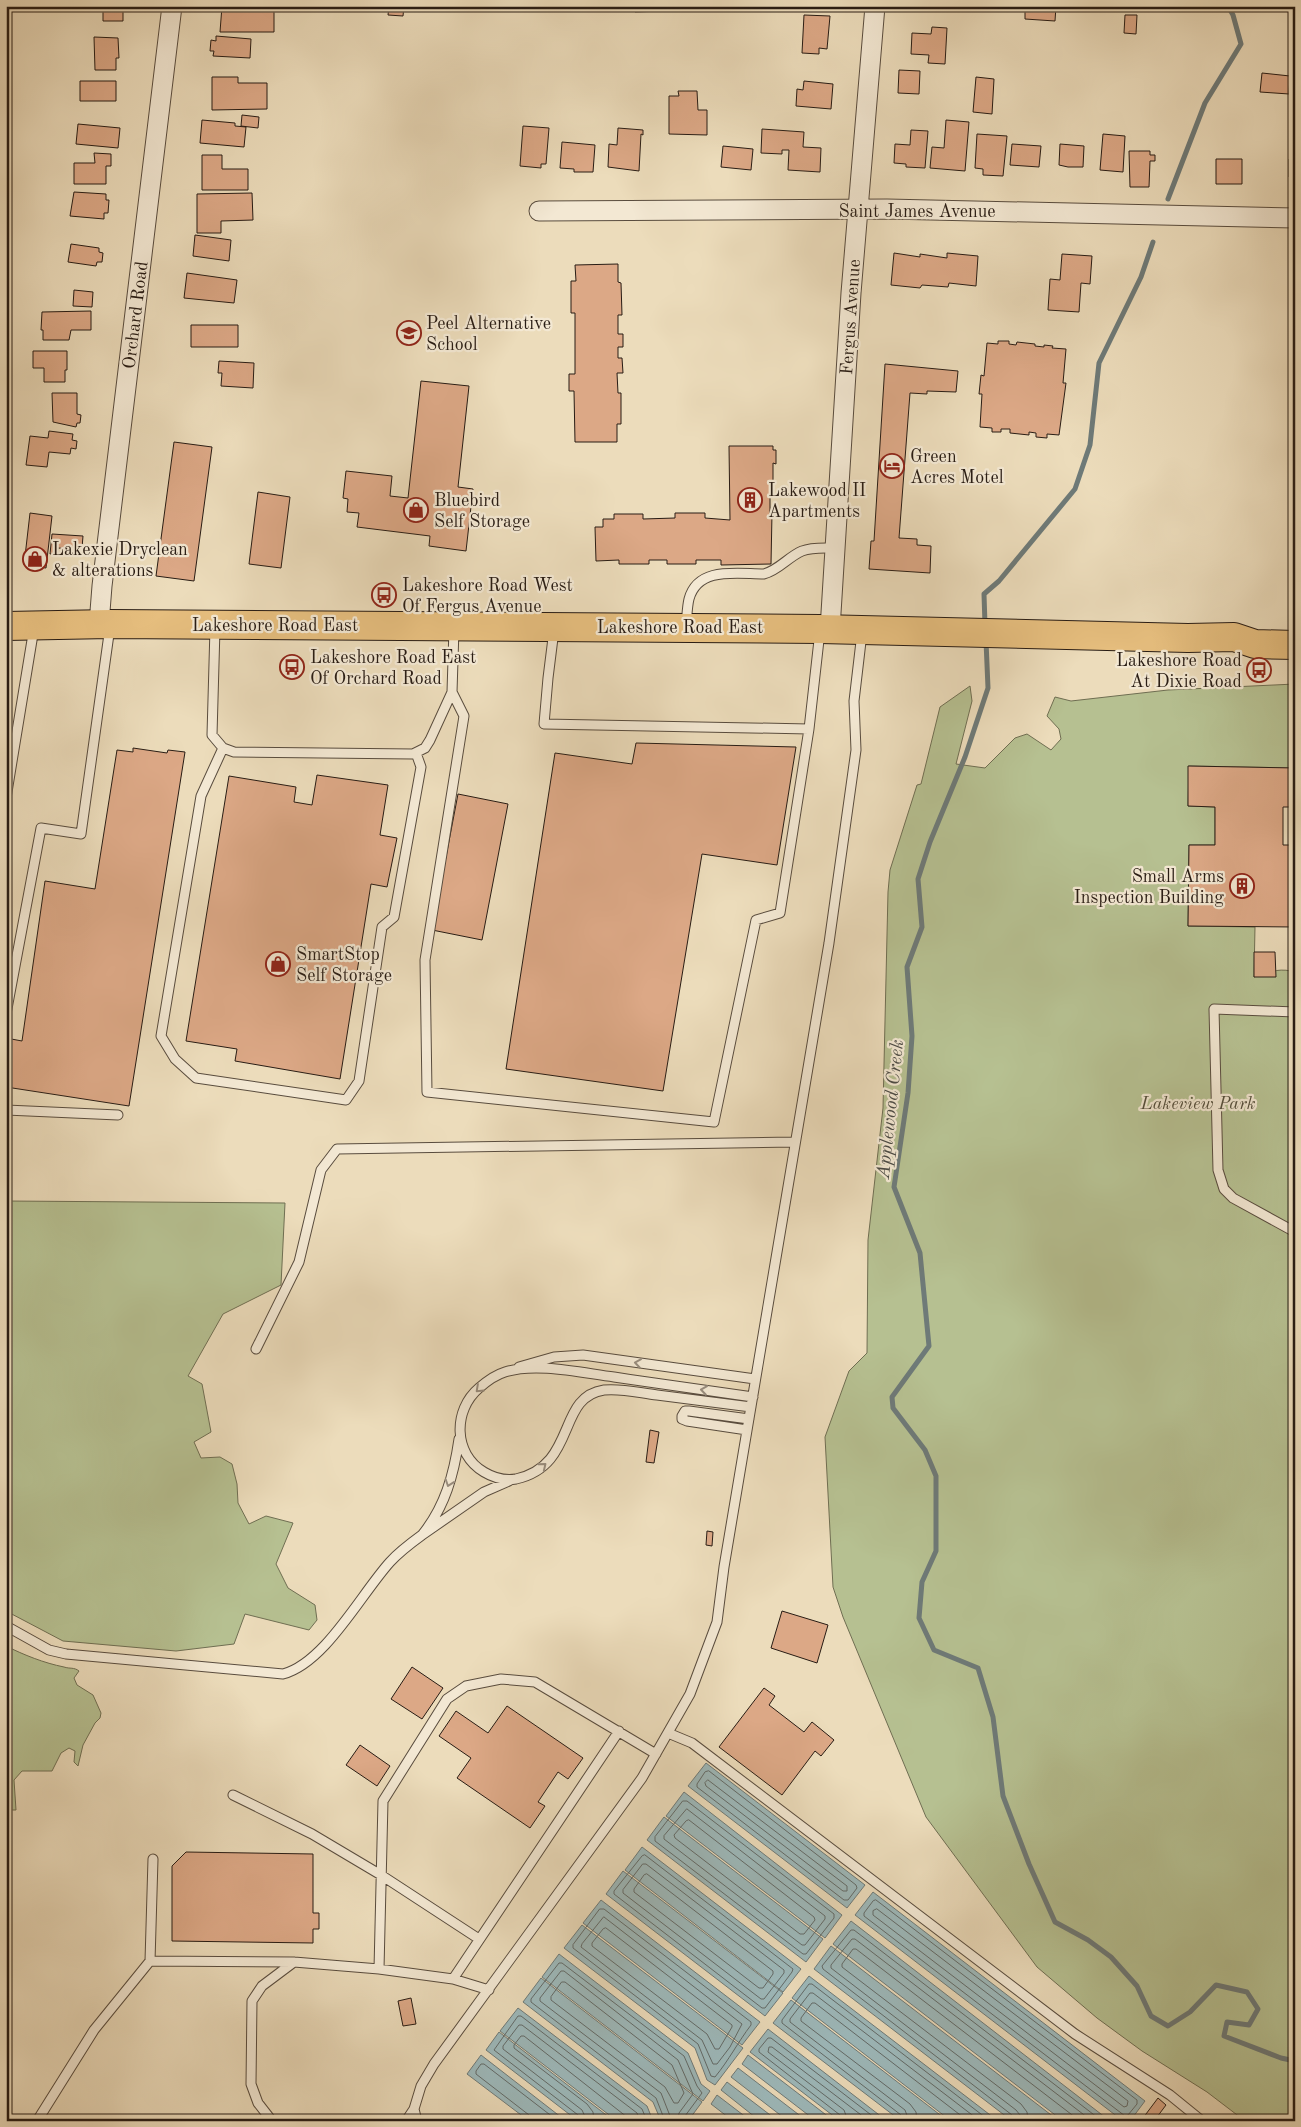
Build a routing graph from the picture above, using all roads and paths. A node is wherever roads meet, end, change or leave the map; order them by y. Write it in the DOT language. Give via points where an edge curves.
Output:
graph roads {
  1 [pos="172,6"];
  2 [pos="875,6"];
  3 [pos="858,210"];
  4 [pos="539,212"];
  5 [pos="1295,218"];
  6 [pos="834,548"];
  7 [pos="104,624"];
  8 [pos="35,625"];
  9 [pos="215,625"];
  10 [pos="6,626"];
  11 [pos="455,626"];
  12 [pos="555,627"];
  13 [pos="686,627"];
  14 [pos="1295,627"];
  15 [pos="825,629"];
  16 [pos="862,630"];
  17 [pos="1234,637"];
  18 [pos="1295,644"];
  19 [pos="452,692"];
  20 [pos="809,730"];
  21 [pos="223,748"];
  22 [pos="416,753"];
  23 [pos="6,798"];
  24 [pos="1295,1012"];
  25 [pos="6,1014"];
  26 [pos="6,1110"];
  27 [pos="118,1115"];
  28 [pos="794,1142"];
  29 [pos="1295,1232"];
  30 [pos="256,1349"];
  31 [pos="505,1372"];
  32 [pos="755,1379"];
  33 [pos="752,1397"];
  34 [pos="751,1407"];
  35 [pos="749,1419"];
  36 [pos="747,1430"];
  37 [pos="459,1436"];
  38 [pos="513,1479"];
  39 [pos="422,1534"];
  40 [pos="6,1626"];
  41 [pos="619,1731"];
  42 [pos="668,1733"];
  43 [pos="656,1754"];
  44 [pos="233,1795"];
  45 [pos="153,1859"];
  46 [pos="381,1875"];
  47 [pos="479,1939"];
  48 [pos="150,1962"];
  49 [pos="294,1962"];
  50 [pos="379,1969"];
  51 [pos="452,1979"];
  52 [pos="489,1990"];
  53 [pos="414,2109"];
  54 [pos="37,2121"];
  55 [pos="272,2121"];
  56 [pos="406,2121"];
  57 [pos="418,2121"];
  58 [pos="1202,2121"];
  1 -- 7 [label="street, Orchard Road" via="104,567"];
  2 -- 3 [label="street, Fergus Avenue"];
  3 -- 4 [label="street, Saint James Avenue"];
  3 -- 5 [label="street, Saint James Avenue"];
  3 -- 6 [label="street, Fergus Avenue"];
  6 -- 13 [label="lane" via="800,551 764,574 708,576 696,585 688,600"];
  6 -- 15 [label="street, Fergus Avenue"];
  7 -- 8 [label="main road, Lakeshore Road East"];
  7 -- 9 [label="main road, Lakeshore Road East"];
  7 -- 25 [label="lane" via="81,834 41,828"];
  8 -- 10 [label="main road, Lakeshore Road East"];
  8 -- 23 [label="lane"];
  9 -- 11 [label="main road, Lakeshore Road East"];
  9 -- 21 [label="lane" via="212,735"];
  11 -- 12 [label="main road, Lakeshore Road East"];
  11 -- 19 [label="lane"];
  12 -- 13 [label="main road, Lakeshore Road East"];
  12 -- 20 [label="lane" via="544,724"];
  13 -- 15 [label="main road, Lakeshore Road East"];
  14 -- 17 [label="main road, Lakeshore Road East" via="1254,628"];
  15 -- 16 [label="main road, Lakeshore Road East"];
  15 -- 20 [label="lane"];
  16 -- 17 [label="main road, Lakeshore Road East"];
  16 -- 28 [label="lane" via="855,682 856,750 829,943"];
  17 -- 18 [label="main road, Lakeshore Road East" via="1255,644"];
  19 -- 20 [label="lane" via="464,716 425,960 427,1092 714,1122 756,920 780,913"];
  19 -- 22 [label="lane" via="430,740"];
  21 -- 22 [label="lane" via="234,752"];
  21 -- 22 [label="lane" via="201,796 161,1036 174,1059 196,1078 346,1100 359,1081 382,927 394,917 421,767"];
  24 -- 29 [label="lane" via="1214,1010 1218,1170 1224,1189 1233,1198"];
  26 -- 27 [label="lane"];
  28 -- 30 [label="lane" via="336,1149 321,1170 299,1262"];
  28 -- 32 [label="lane"];
  32 -- 31 [label="lane, one-way" via="583,1355 554,1356"];
  33 -- 31 [label="lane, one-way" via="569,1371 528,1369"];
  31 -- 37 [label="lane, one-way" via="491,1379 470,1398"];
  32 -- 33 [label="lane"];
  33 -- 34 [label="lane"];
  34 -- 35 [label="lane"];
  38 -- 34 [label="lane, one-way" via="532,1474 548,1463 561,1445 576,1408 598,1392 624,1391"];
  35 -- 36 [label="lane"];
  35 -- 36 [label="lane" via="689,1411 682,1416 687,1421"];
  36 -- 42 [label="lane" via="717,1622 690,1694"];
  37 -- 38 [label="lane" via="466,1456 478,1469 498,1479"];
  37 -- 39 [label="lane, one-way" via="453,1474 445,1496 438,1513"];
  38 -- 39 [label="lane" via="484,1492"];
  39 -- 40 [label="lane" via="390,1562 326,1643 296,1670 283,1674 66,1654 50,1650"];
  41 -- 43 [label="lane"];
  41 -- 46 [label="lane" via="535,1682 501,1678 466,1686 447,1699 436,1721 384,1797"];
  41 -- 47 [label="lane"];
  42 -- 43 [label="lane"];
  42 -- 58 [label="lane" via="692,1742 1075,2034 1170,2096"];
  43 -- 52 [label="lane"];
  44 -- 46 [label="lane" via="312,1834"];
  45 -- 48 [label="lane"];
  46 -- 47 [label="lane"];
  46 -- 50 [label="lane"];
  47 -- 51 [label="lane"];
  48 -- 49 [label="lane"];
  48 -- 54 [label="lane" via="94,2030"];
  49 -- 50 [label="lane"];
  49 -- 55 [label="lane" via="262,1986 252,2001 251,2084 258,2103"];
  50 -- 51 [label="lane"];
  51 -- 52 [label="lane"];
  52 -- 53 [label="lane" via="434,2064 421,2086"];
  53 -- 56 [label="lane"];
  53 -- 57 [label="lane"];
}
